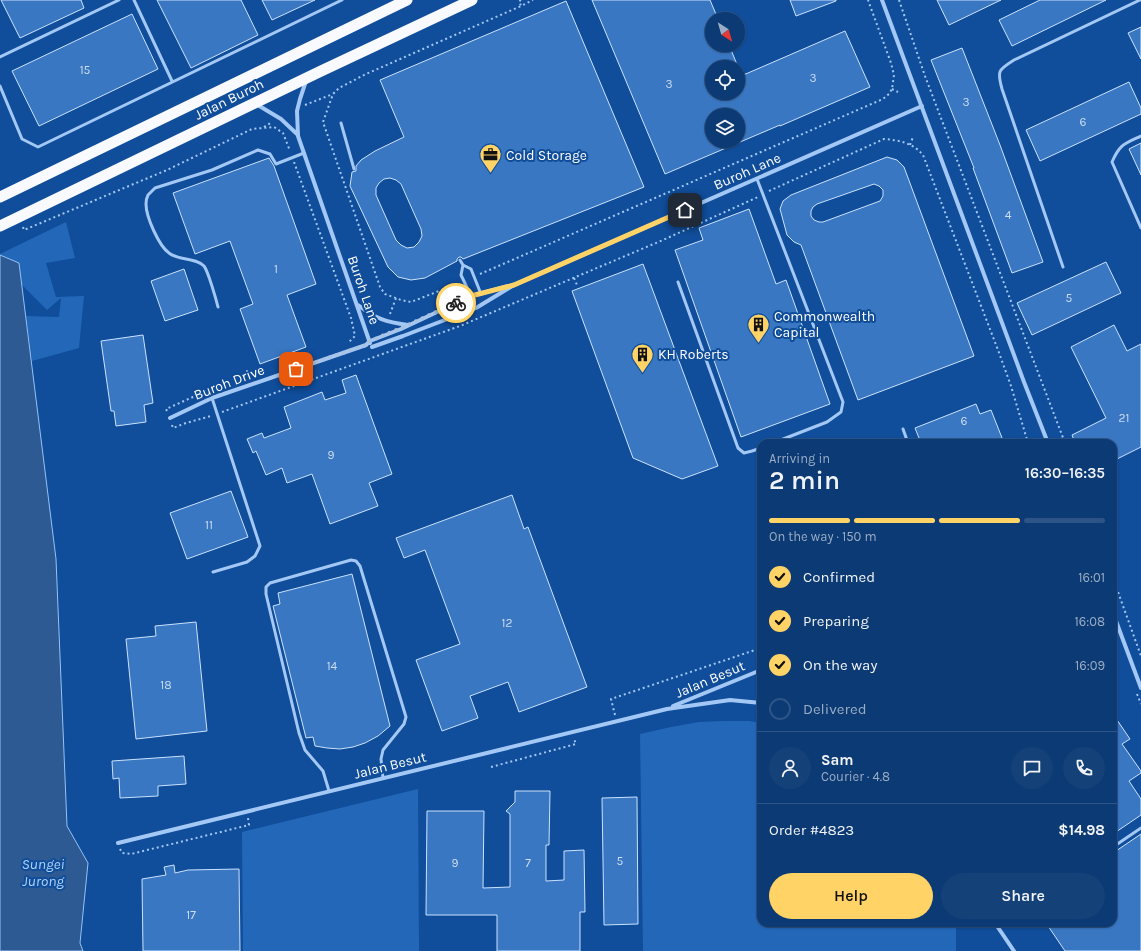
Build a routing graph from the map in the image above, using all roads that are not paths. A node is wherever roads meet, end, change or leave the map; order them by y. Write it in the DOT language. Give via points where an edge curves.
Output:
graph roads {
  1 [pos="119,0"];
  2 [pos="134,0"];
  3 [pos="342,0"];
  4 [pos="407,0"];
  5 [pos="472,0"];
  6 [pos="882,0"];
  7 [pos="1140,0"];
  8 [pos="0,57"];
  9 [pos="307,78"];
  10 [pos="172,81"];
  11 [pos="0,86"];
  12 [pos="255,103"];
  13 [pos="922,106"];
  14 [pos="341,123"];
  15 [pos="298,136"];
  16 [pos="1141,136"];
  17 [pos="304,153"];
  18 [pos="354,169"];
  19 [pos="757,179"];
  20 [pos="5,194"];
  21 [pos="0,226"];
  22 [pos="1141,228"];
  23 [pos="460,260"];
  24 [pos="462,265"];
  25 [pos="1063,267"];
  26 [pos="678,282"];
  27 [pos="514,285"];
  28 [pos="481,294"];
  29 [pos="471,296"];
  30 [pos="358,306"];
  31 [pos="218,307"];
  32 [pos="408,325"];
  33 [pos="370,341"];
  34 [pos="366,345"];
  35 [pos="372,347"];
  36 [pos="212,398"];
  37 [pos="170,418"];
  38 [pos="903,429"];
  39 [pos="782,439"];
  40 [pos="907,439"];
  41 [pos="1046,439"];
  42 [pos="757,449"];
  43 [pos="213,572"];
  44 [pos="1117,624"];
  45 [pos="757,672"];
  46 [pos="1141,688"];
  47 [pos="757,703"];
  48 [pos="667,709"];
  49 [pos="383,778"];
  50 [pos="329,791"];
  51 [pos="1141,828"];
  52 [pos="118,843"];
  53 [pos="1117,844"];
  54 [pos="999,927"];
  55 [pos="1014,951"];
  1 -- 8 [label="lane"];
  2 -- 10 [label="lane"];
  3 -- 10 [label="lane"];
  4 -- 20 [label="highway, Jalan Buroh"];
  5 -- 9 [label="highway, Jalan Buroh"];
  6 -- 13 [label="street"];
  7 -- 25 [label="lane" via="1014,60 999,72 1002,89"];
  9 -- 12 [label="highway, Jalan Buroh"];
  9 -- 15 [label="street, Buroh Lane" via="297,111"];
  10 -- 11 [label="lane" via="38,147 22,139"];
  12 -- 15 [label="street, Buroh Lane" via="281,119"];
  12 -- 21 [label="highway, Jalan Buroh"];
  13 -- 19 [label="street, Buroh Lane"];
  13 -- 41 [label="street"];
  14 -- 18 [label="lane"];
  15 -- 17 [label="street, Buroh Lane"];
  16 -- 22 [label="lane" via="1117,150 1112,162"];
  17 -- 30 [label="street, Buroh Lane"];
  17 -- 31 [label="lane" via="276,164 270,154 258,150 212,170 156,188 148,195 146,204 150,221 159,241 170,254 197,261 204,267"];
  19 -- 27 [label="street, Buroh Lane"];
  19 -- 39 [label="lane" via="843,402 841,412 827,422"];
  23 -- 24 [label="lane"];
  24 -- 28 [label="lane" via="471,269"];
  24 -- 29 [label="lane" via="461,275"];
  26 -- 42 [label="lane" via="738,448 744,453"];
  27 -- 28 [label="street"];
  27 -- 35 [label="street, Buroh Lane" via="476,308"];
  28 -- 29 [label="street"];
  29 -- 32 [label="street"];
  30 -- 32 [label="street" via="380,319"];
  30 -- 33 [label="street, Buroh Lane"];
  32 -- 33 [label="street, Buroh Drive"];
  33 -- 34 [label="street, Buroh Drive"];
  33 -- 35 [label="street, Buroh Lane"];
  34 -- 35 [label="street"];
  34 -- 36 [label="street, Buroh Drive"];
  36 -- 37 [label="street, Buroh Drive"];
  36 -- 43 [label="lane" via="260,546 255,556 247,562"];
  38 -- 40 [label="lane"];
  44 -- 46 [label="street"];
  45 -- 48 [label="street, Jalan Besut"];
  47 -- 48 [label="street, Jalan Besut" via="730,700"];
  48 -- 49 [label="street, Jalan Besut"];
  49 -- 50 [label="street, Jalan Besut"];
  49 -- 50 [label="lane" via="383,750 404,724 406,717 360,566 351,560 270,583 266,587 299,733 305,750 323,771"];
  50 -- 52 [label="street, Jalan Besut"];
  51 -- 53 [label="lane"];
  54 -- 55 [label="street"];
}
